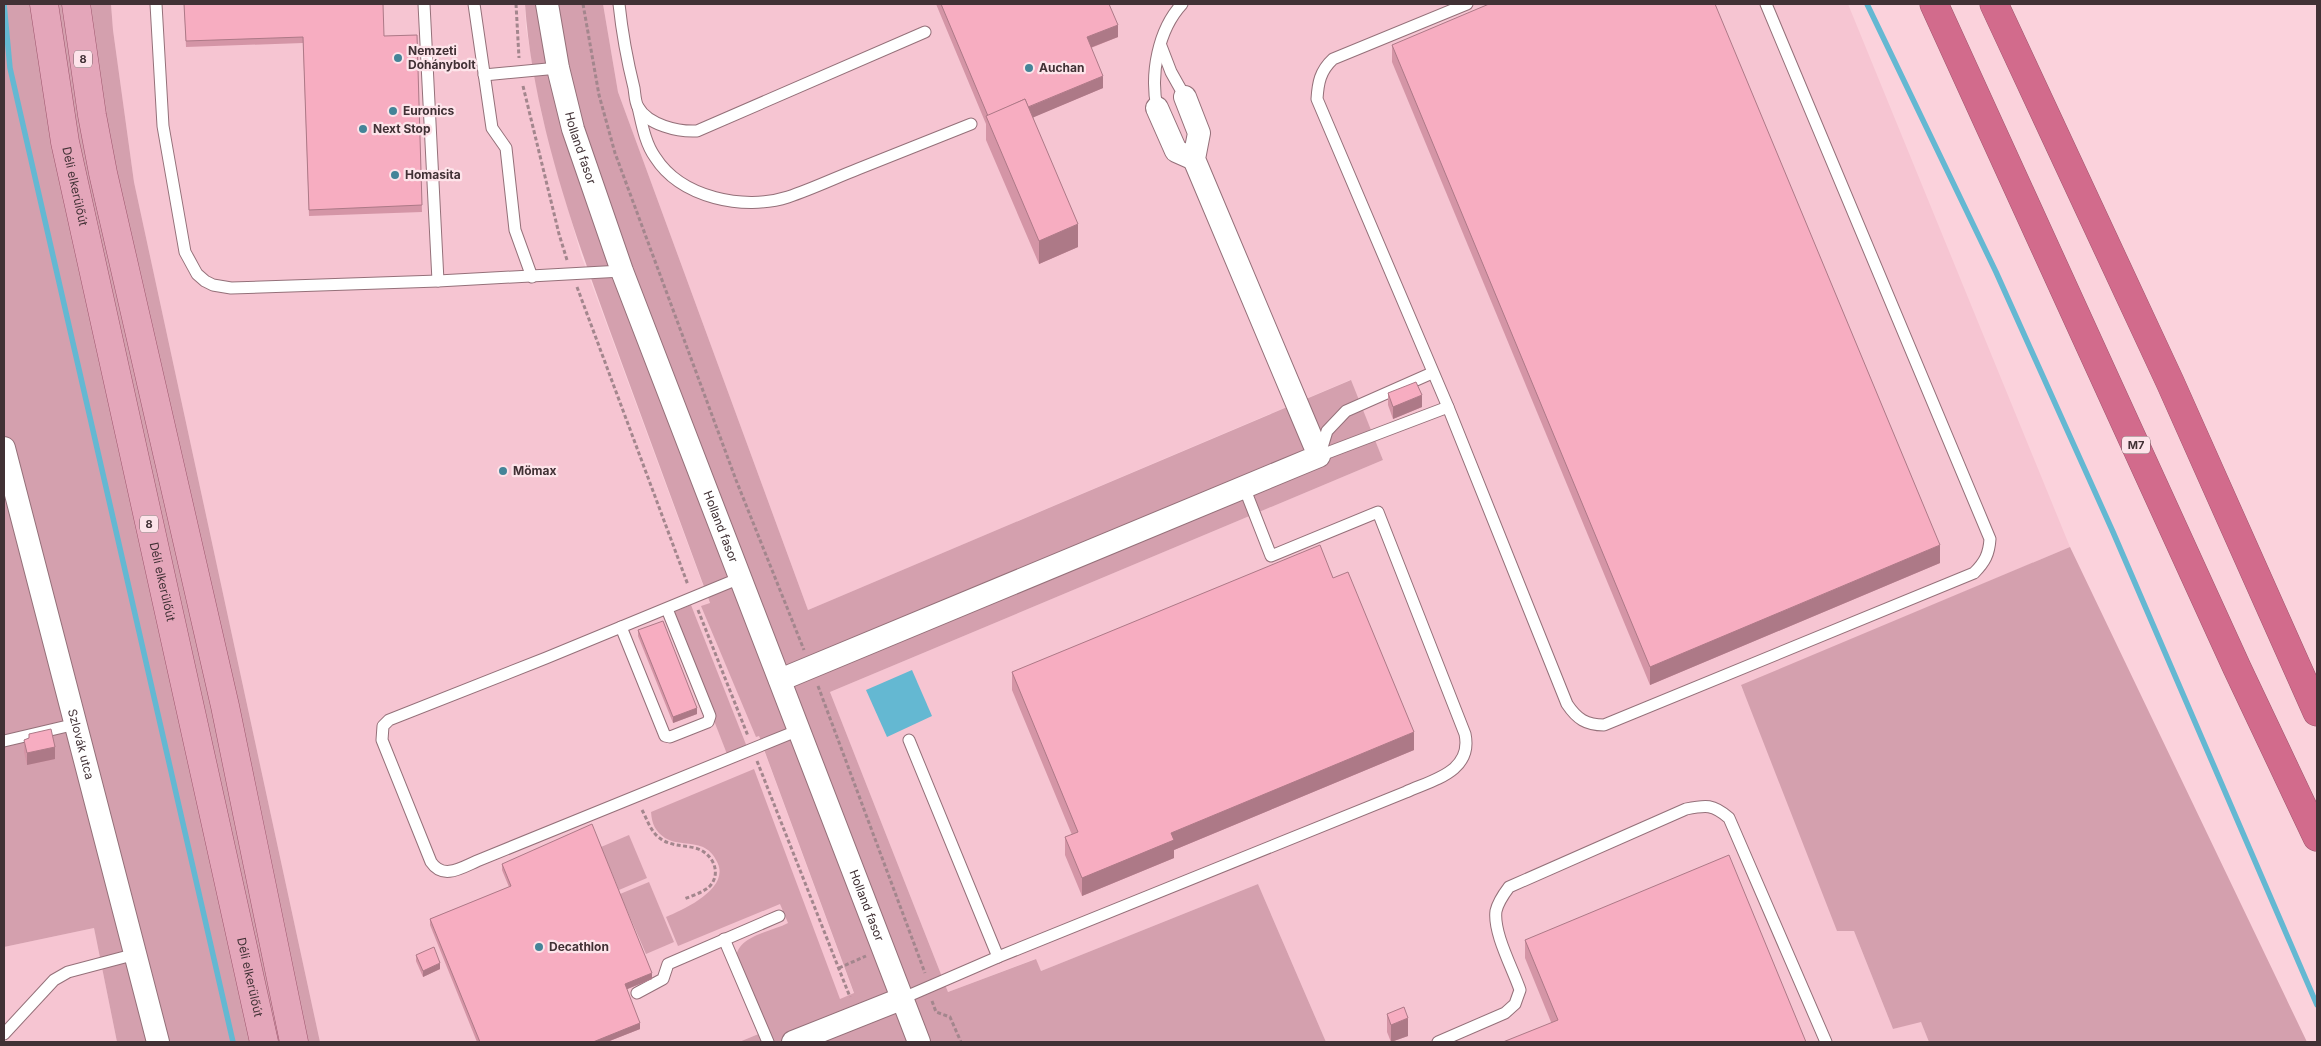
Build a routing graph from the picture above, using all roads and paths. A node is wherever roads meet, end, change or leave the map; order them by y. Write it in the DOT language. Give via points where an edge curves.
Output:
graph roads {
  1 [pos="44,4"];
  2 [pos="76,4"];
  3 [pos="156,4"];
  4 [pos="424,4"];
  5 [pos="474,4"];
  6 [pos="516,4"];
  7 [pos="547,4"];
  8 [pos="583,4"];
  9 [pos="619,4"];
  10 [pos="1182,4"];
  11 [pos="1467,4"];
  12 [pos="1766,4"];
  13 [pos="1922,4"];
  14 [pos="1934,4"];
  15 [pos="1995,5"];
  16 [pos="925,32"];
  17 [pos="1160,44"];
  18 [pos="1957,51"];
  19 [pos="558,68"];
  20 [pos="520,72"];
  21 [pos="484,75"];
  22 [pos="1185,97"];
  23 [pos="638,107"];
  24 [pos="1157,108"];
  25 [pos="971,124"];
  26 [pos="1194,158"];
  27 [pos="622,271"];
  28 [pos="572,274"];
  29 [pos="532,276"];
  30 [pos="438,281"];
  31 [pos="1432,373"];
  32 [pos="1448,407"];
  33 [pos="4,448"];
  34 [pos="1320,456"];
  35 [pos="1244,487"];
  36 [pos="740,578"];
  37 [pos="693,598"];
  38 [pos="667,609"];
  39 [pos="621,627"];
  40 [pos="811,667"];
  41 [pos="780,680"];
  42 [pos="2317,712"];
  43 [pos="76,724"];
  44 [pos="799,730"];
  45 [pos="909,740"];
  46 [pos="4,741"];
  47 [pos="753,749"];
  48 [pos="640,805"];
  49 [pos="2317,837"];
  50 [pos="684,899"];
  51 [pos="779,916"];
  52 [pos="724,939"];
  53 [pos="136,954"];
  54 [pos="998,957"];
  55 [pos="930,986"];
  56 [pos="637,992"];
  57 [pos="901,999"];
  58 [pos="857,1017"];
  59 [pos="4,1034"];
  60 [pos="158,1042"];
  61 [pos="264,1042"];
  62 [pos="294,1042"];
  63 [pos="768,1042"];
  64 [pos="793,1042"];
  65 [pos="919,1042"];
  66 [pos="961,1042"];
  67 [pos="1438,1042"];
  68 [pos="1826,1042"];
  1 -- 61 [label="main road, Déli elkerülőút / 8" via="65,142"];
  2 -- 62 [label="main road, 8" via="103,174 225,706"];
  3 -- 30 [label="lane" via="168,161 185,252 197,274 214,285 231,288"];
  4 -- 30 [label="lane"];
  5 -- 21 [label="lane"];
  6 -- 20 [label="path"];
  7 -- 19 [label="street, Holland fasor"];
  8 -- 40 [label="path" via="599,95 615,154 736,480"];
  9 -- 23 [label="lane"];
  10 -- 17 [label="lane"];
  11 -- 31 [label="lane" via="1333,59 1324,67 1317,86 1317,99"];
  12 -- 32 [label="lane" via="1990,539 1989,552 1982,565 1974,573 1613,724 1592,725 1582,722 1567,704"];
  13 -- 18 [label="highway"];
  14 -- 18 [label="highway, M7"];
  15 -- 42 [label="highway" via="2170,382"];
  16 -- 23 [label="lane" via="697,131 672,130"];
  17 -- 22 [label="lane"];
  17 -- 24 [label="lane" via="1154,75"];
  18 -- 49 [label="highway, M7"];
  19 -- 20 [label="lane"];
  19 -- 27 [label="street, Holland fasor" via="574,129"];
  20 -- 21 [label="lane"];
  20 -- 28 [label="path" via="559,234"];
  21 -- 29 [label="lane" via="492,128 506,148 515,230"];
  22 -- 26 [label="street" via="1199,133"];
  23 -- 25 [label="lane" via="649,146 671,175 709,195 746,203 787,197"];
  24 -- 26 [label="street" via="1176,151"];
  26 -- 34 [label="street"];
  27 -- 28 [label="lane"];
  27 -- 36 [label="street, Holland fasor"];
  28 -- 29 [label="lane"];
  28 -- 37 [label="path"];
  29 -- 30 [label="lane"];
  31 -- 32 [label="lane"];
  31 -- 34 [label="lane" via="1346,411 1327,432"];
  32 -- 34 [label="lane"];
  33 -- 43 [label="street, Szlovák utca"];
  34 -- 35 [label="street"];
  35 -- 40 [label="street"];
  35 -- 54 [label="lane" via="1271,556 1378,512 1465,734 1467,742 1463,760 1450,773 1406,792"];
  36 -- 37 [label="lane"];
  36 -- 41 [label="street, Holland fasor"];
  37 -- 38 [label="lane"];
  37 -- 47 [label="path"];
  38 -- 39 [label="lane"];
  38 -- 39 [label="lane" via="671,632 699,703 710,716 708,722 668,738 634,647"];
  39 -- 47 [label="lane" via="389,720 383,726 382,740 436,869 452,871"];
  40 -- 41 [label="street"];
  40 -- 55 [label="path"];
  41 -- 44 [label="street, Holland fasor"];
  43 -- 46 [label="lane"];
  43 -- 53 [label="street, Szlovák utca"];
  44 -- 47 [label="lane"];
  44 -- 57 [label="street, Holland fasor"];
  45 -- 54 [label="lane"];
  47 -- 58 [label="path"];
  48 -- 50 [label="path" via="659,838 669,844 706,853 714,863 716,871 708,888"];
  51 -- 52 [label="lane"];
  52 -- 56 [label="lane" via="668,964 663,979"];
  52 -- 63 [label="lane"];
  53 -- 59 [label="lane" via="68,972 54,980"];
  53 -- 60 [label="street, Szlovák utca"];
  54 -- 55 [label="lane"];
  55 -- 57 [label="lane"];
  55 -- 66 [label="path" via="936,1012 950,1016"];
  57 -- 58 [label="street"];
  57 -- 65 [label="street, Holland fasor"];
  58 -- 64 [label="street"];
  67 -- 68 [label="lane" via="1505,1013 1515,1004 1520,990 1496,926 1500,898 1509,887 1686,809 1704,805 1719,809 1729,818"];
}
